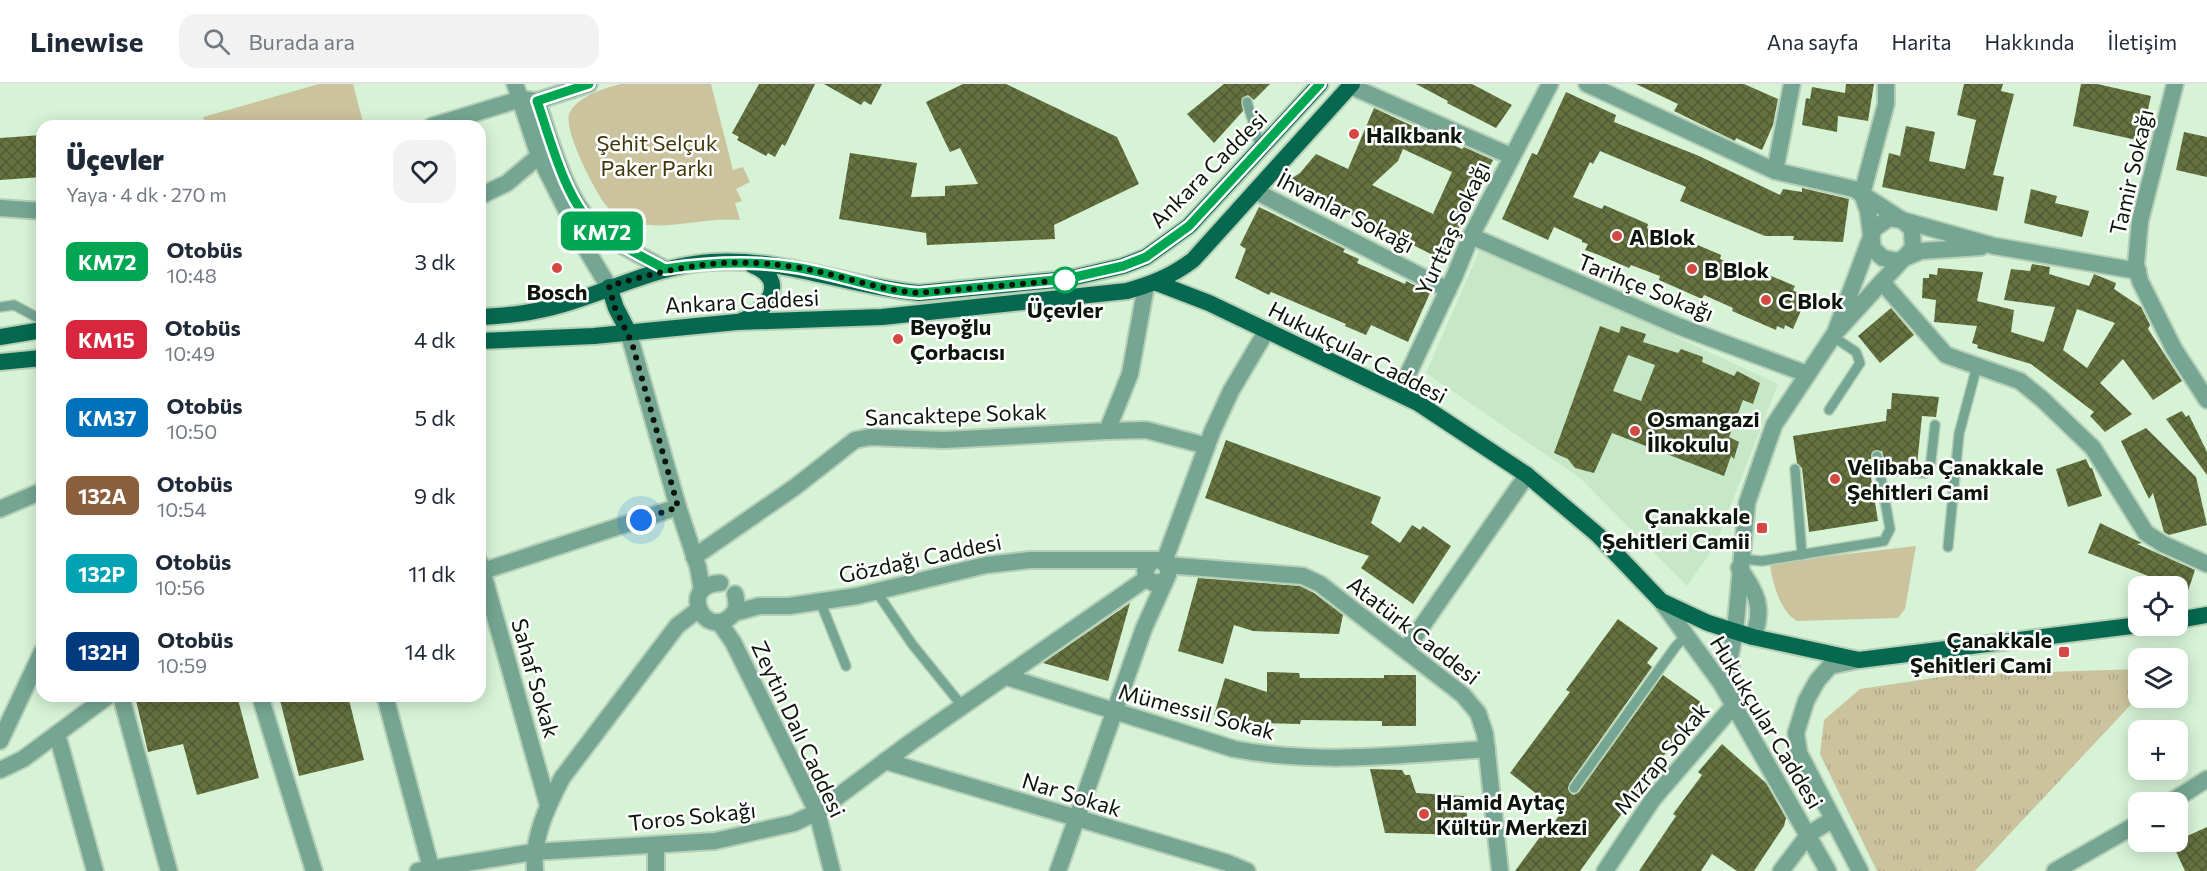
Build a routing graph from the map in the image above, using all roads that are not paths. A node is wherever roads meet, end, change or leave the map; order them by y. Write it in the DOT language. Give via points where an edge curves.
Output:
graph roads {
  1 [pos="589,84"];
  2 [pos="1320,84"];
  3 [pos="1550,84"];
  4 [pos="1587,84"];
  5 [pos="1792,84"];
  6 [pos="1886,84"];
  7 [pos="2175,84"];
  8 [pos="1351,85"];
  9 [pos="525,95"];
  10 [pos="1246,102"];
  11 [pos="450,120"];
  12 [pos="1261,149"];
  13 [pos="539,156"];
  14 [pos="1511,156"];
  15 [pos="1775,171"];
  16 [pos="1255,191"];
  17 [pos="486,192"];
  18 [pos="1862,194"];
  19 [pos="0,208"];
  20 [pos="36,211"];
  21 [pos="1902,220"];
  22 [pos="1872,235"];
  23 [pos="1471,236"];
  24 [pos="1994,246"];
  25 [pos="1904,258"];
  26 [pos="750,264"];
  27 [pos="665,269"];
  28 [pos="2138,272"];
  29 [pos="1882,282"];
  30 [pos="1151,284"];
  31 [pos="609,286"];
  32 [pos="1448,290"];
  33 [pos="0,307"];
  34 [pos="486,316"];
  35 [pos="36,317"];
  36 [pos="738,322"];
  37 [pos="1267,330"];
  38 [pos="36,331"];
  39 [pos="628,331"];
  40 [pos="1834,335"];
  41 [pos="0,337"];
  42 [pos="486,341"];
  43 [pos="36,359"];
  44 [pos="0,362"];
  45 [pos="1977,366"];
  46 [pos="1807,374"];
  47 [pos="1399,393"];
  48 [pos="2207,400"];
  49 [pos="1829,410"];
  50 [pos="1935,425"];
  51 [pos="1107,431"];
  52 [pos="1207,446"];
  53 [pos="1877,456"];
  54 [pos="1795,469"];
  55 [pos="1879,469"];
  56 [pos="1527,475"];
  57 [pos="36,494"];
  58 [pos="678,507"];
  59 [pos="0,509"];
  60 [pos="1948,547"];
  61 [pos="1802,555"];
  62 [pos="696,562"];
  63 [pos="1740,563"];
  64 [pos="2207,564"];
  65 [pos="486,567"];
  66 [pos="1157,572"];
  67 [pos="720,583"];
  68 [pos="486,587"];
  69 [pos="702,590"];
  70 [pos="876,591"];
  71 [pos="735,594"];
  72 [pos="820,601"];
  73 [pos="1661,601"];
  74 [pos="759,606"];
  75 [pos="699,609"];
  76 [pos="2207,615"];
  77 [pos="728,618"];
  78 [pos="2188,618"];
  79 [pos="2128,625"];
  80 [pos="1735,632"];
  81 [pos="1688,635"];
  82 [pos="1753,637"];
  83 [pos="1406,649"];
  84 [pos="1859,660"];
  85 [pos="36,665"];
  86 [pos="846,666"];
  87 [pos="1007,677"];
  88 [pos="100,702"];
  89 [pos="123,702"];
  90 [pos="262,702"];
  91 [pos="386,702"];
  92 [pos="1734,705"];
  93 [pos="963,707"];
  94 [pos="1114,713"];
  95 [pos="57,734"];
  96 [pos="0,741"];
  97 [pos="1487,749"];
  98 [pos="885,761"];
  99 [pos="0,770"];
  100 [pos="2207,779"];
  101 [pos="1574,788"];
  102 [pos="2187,792"];
  103 [pos="548,805"];
  104 [pos="817,812"];
  105 [pos="1075,819"];
  106 [pos="1833,819"];
  107 [pos="2128,829"];
  108 [pos="1809,834"];
  109 [pos="656,845"];
  110 [pos="533,852"];
  111 [pos="1205,864"];
  112 [pos="425,870"];
  113 [pos="95,871"];
  114 [pos="169,871"];
  115 [pos="314,871"];
  116 [pos="535,871"];
  117 [pos="656,871"];
  118 [pos="832,871"];
  119 [pos="1058,871"];
  120 [pos="1246,871"];
  121 [pos="1500,871"];
  122 [pos="1605,871"];
  123 [pos="1781,871"];
  124 [pos="1828,871"];
  125 [pos="1860,871"];
  126 [pos="2055,871"];
  1 -- 9 [label="street"];
  2 -- 12 [label="main road, Ankara Caddesi"];
  3 -- 14 [label="street, Yurttaş Sokağı"];
  4 -- 15 [label="street"];
  5 -- 15 [label="street"];
  6 -- 18 [label="street" via="1886,104"];
  7 -- 28 [label="street, Tamir Sokağı" via="2140,221 2136,244"];
  8 -- 14 [label="street"];
  8 -- 16 [label="main road, Ankara Caddesi"];
  9 -- 11 [label="street"];
  9 -- 13 [label="street"];
  9 -- 27 [label="street" via="582,211 606,234"];
  10 -- 12 [label="lane"];
  12 -- 26 [label="main road, Ankara Caddesi" via="1168,243 1146,257 1100,272 1066,279 919,293 793,267"];
  13 -- 17 [label="street" via="507,183"];
  13 -- 31 [label="street"];
  14 -- 23 [label="street, Yurttaş Sokağı"];
  15 -- 18 [label="street" via="1846,185"];
  16 -- 30 [label="main road, Ankara Caddesi" via="1193,260 1177,273"];
  16 -- 32 [label="street, İhvanlar Sokağı"];
  18 -- 21 [label="street"];
  18 -- 22 [label="street"];
  19 -- 20 [label="street"];
  21 -- 22 [label="street" via="1883,220"];
  21 -- 24 [label="street"];
  21 -- 25 [label="street" via="1914,235 1912,248"];
  22 -- 25 [label="street" via="1873,249 1878,255 1890,261"];
  22 -- 40 [label="street"];
  23 -- 32 [label="street, Yurttaş Sokağı"];
  23 -- 46 [label="street, Tarihçe Sokağı" via="1678,326"];
  24 -- 25 [label="street" via="1921,251"];
  24 -- 28 [label="street"];
  25 -- 29 [label="street"];
  26 -- 27 [label="main road, Ankara Caddesi" via="712,262"];
  26 -- 36 [label="main road" via="768,274 772,283 770,297 752,317"];
  27 -- 31 [label="main road, Ankara Caddesi"];
  28 -- 48 [label="street" via="2174,349"];
  29 -- 40 [label="street"];
  29 -- 45 [label="street" via="1946,355"];
  30 -- 36 [label="main road, Ankara Caddesi" via="1127,291 882,317"];
  30 -- 37 [label="main road, Hukukçular Caddesi" via="1209,303"];
  30 -- 51 [label="street" via="1130,374"];
  31 -- 34 [label="main road, Ankara Caddesi" via="536,311"];
  31 -- 39 [label="main road" via="615,308"];
  32 -- 47 [label="street, Yurttaş Sokağı"];
  33 -- 35 [label="lane" via="14,305"];
  36 -- 39 [label="main road, Ankara Caddesi"];
  37 -- 47 [label="main road, Hukukçular Caddesi"];
  37 -- 52 [label="street" via="1231,391"];
  38 -- 41 [label="main road"];
  39 -- 42 [label="main road, Ankara Caddesi"];
  39 -- 58 [label="street"];
  40 -- 46 [label="street"];
  40 -- 49 [label="lane" via="1856,352 1860,363"];
  43 -- 44 [label="main road"];
  45 -- 60 [label="lane" via="1959,434"];
  45 -- 64 [label="street" via="2020,381 2042,399 2093,448 2146,532"];
  46 -- 63 [label="street" via="1774,425 1747,503"];
  47 -- 56 [label="main road, Hukukçular Caddesi"];
  50 -- 55 [label="lane" via="1930,470 1925,473"];
  51 -- 52 [label="street, Sancaktepe Sokak" via="1146,430"];
  51 -- 62 [label="street, Sancaktepe Sokak" via="944,440 855,440"];
  52 -- 66 [label="street"];
  53 -- 55 [label="lane"];
  54 -- 61 [label="lane"];
  55 -- 61 [label="lane" via="1890,529 1887,538 1880,543"];
  56 -- 73 [label="main road, Hukukçular Caddesi" via="1598,536"];
  56 -- 83 [label="street"];
  57 -- 59 [label="street"];
  58 -- 62 [label="street"];
  58 -- 65 [label="street"];
  61 -- 63 [label="lane"];
  62 -- 67 [label="street, Gözdağı Caddesi"];
  62 -- 69 [label="street"];
  63 -- 80 [label="street"];
  63 -- 82 [label="street" via="1759,603"];
  66 -- 70 [label="street, Gözdağı Caddesi" via="1091,560 1030,560 986,564"];
  66 -- 83 [label="street, Atatürk Caddesi" via="1198,568 1303,576 1320,584"];
  66 -- 87 [label="street, Toros Sokağı"];
  66 -- 94 [label="street" via="1144,628"];
  67 -- 69 [label="street"];
  67 -- 71 [label="street, Gözdağı Caddesi"];
  68 -- 103 [label="street, Sahaf Sokak"];
  69 -- 75 [label="street"];
  70 -- 72 [label="street, Gözdağı Caddesi"];
  70 -- 93 [label="lane"];
  71 -- 74 [label="street, Gözdağı Caddesi"];
  71 -- 77 [label="street"];
  72 -- 74 [label="street, Gözdağı Caddesi"];
  72 -- 86 [label="lane"];
  73 -- 80 [label="main road, Hukukçular Caddesi"];
  73 -- 81 [label="street, Hukukçular Caddesi"];
  74 -- 77 [label="street, Gözdağı Caddesi"];
  75 -- 77 [label="street" via="706,619"];
  75 -- 103 [label="street" via="677,626 562,778"];
  76 -- 78 [label="main road"];
  77 -- 104 [label="street, Zeytin Dalı Caddesi" via="733,642"];
  79 -- 84 [label="main road, Hukukçular Caddesi"];
  80 -- 82 [label="main road, Hukukçular Caddesi"];
  80 -- 92 [label="street" via="1730,656"];
  81 -- 92 [label="street, Hukukçular Caddesi"];
  81 -- 101 [label="lane" via="1676,646"];
  82 -- 84 [label="main road, Hukukçular Caddesi"];
  83 -- 97 [label="street, Atatürk Caddesi" via="1463,694 1478,713"];
  84 -- 106 [label="street, Hukukçular Caddesi" via="1830,666 1822,674 1806,701 1796,733 1799,753"];
  85 -- 96 [label="street"];
  87 -- 93 [label="street, Toros Sokağı"];
  87 -- 94 [label="street, Mümessil Sokak"];
  88 -- 95 [label="street"];
  89 -- 114 [label="street"];
  90 -- 115 [label="street"];
  91 -- 112 [label="street"];
  92 -- 108 [label="street, Hukukçular Caddesi"];
  92 -- 122 [label="street, Mızrap Sokak" via="1653,798"];
  93 -- 98 [label="street, Toros Sokağı"];
  94 -- 97 [label="street, Mümessil Sokak" via="1233,749 1291,758 1356,759"];
  94 -- 105 [label="street"];
  95 -- 99 [label="street"];
  95 -- 113 [label="street"];
  97 -- 121 [label="street, Atatürk Caddesi"];
  98 -- 104 [label="street, Toros Sokağı"];
  98 -- 105 [label="street, Nar Sokak"];
  100 -- 102 [label="street"];
  103 -- 110 [label="street"];
  104 -- 109 [label="street, Toros Sokağı" via="771,830 715,841"];
  104 -- 118 [label="street, Zeytin Dalı Caddesi"];
  105 -- 111 [label="street, Nar Sokak"];
  105 -- 119 [label="street"];
  106 -- 108 [label="street"];
  106 -- 125 [label="street, Hukukçular Caddesi"];
  107 -- 126 [label="street"];
  108 -- 123 [label="street"];
  108 -- 124 [label="street, Hukukçular Caddesi"];
  109 -- 110 [label="street, Toros Sokağı"];
  109 -- 117 [label="street"];
  110 -- 112 [label="street, Toros Sokağı"];
  110 -- 116 [label="street"];
  111 -- 120 [label="street, Nar Sokak"];
}
